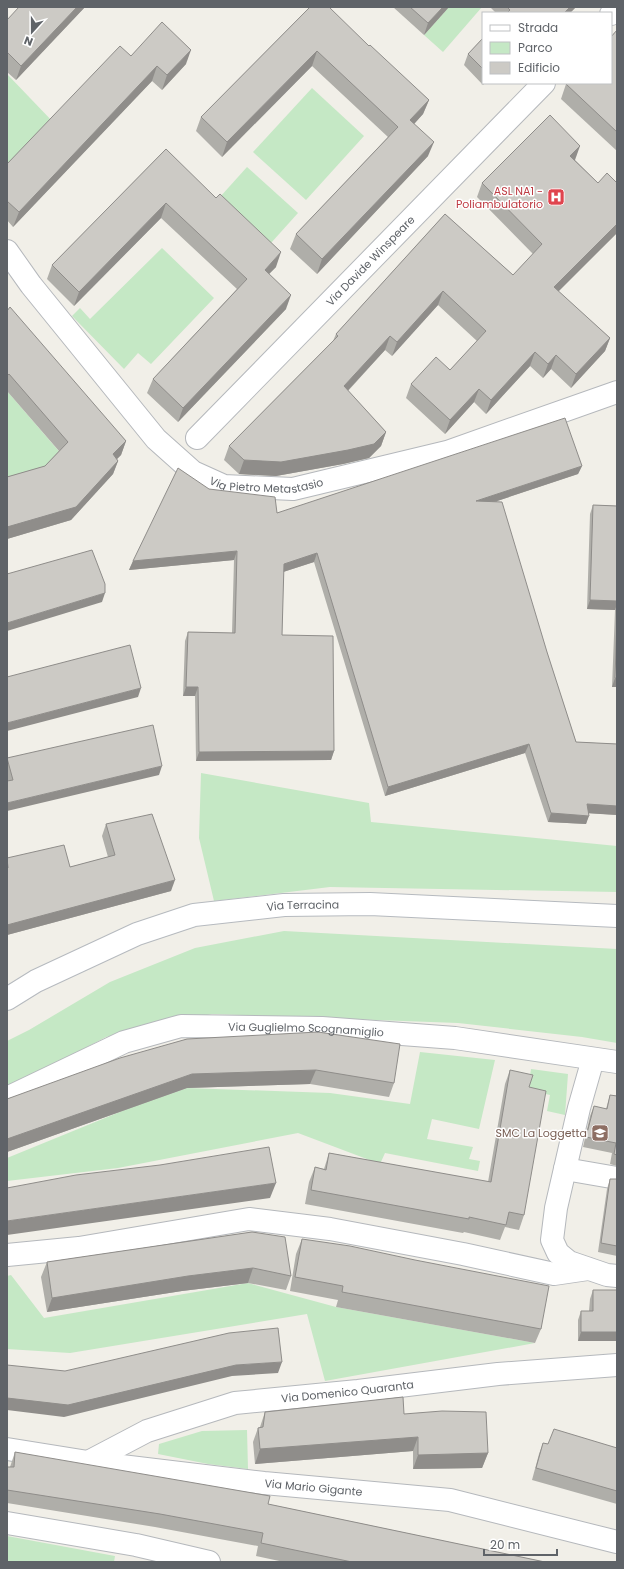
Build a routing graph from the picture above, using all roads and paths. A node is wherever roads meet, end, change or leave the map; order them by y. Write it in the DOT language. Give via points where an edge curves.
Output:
graph roads {
  1 [pos="543,84"];
  2 [pos="7,251"];
  3 [pos="617,392"];
  4 [pos="197,438"];
  5 [pos="617,916"];
  6 [pos="7,999"];
  7 [pos="593,1059"];
  8 [pos="617,1062"];
  9 [pos="7,1098"];
  10 [pos="565,1169"];
  11 [pos="617,1178"];
  12 [pos="7,1255"];
  13 [pos="588,1269"];
  14 [pos="617,1276"];
  15 [pos="617,1365"];
  16 [pos="7,1449"];
  17 [pos="88,1462"];
  18 [pos="7,1523"];
  19 [pos="617,1542"];
  20 [pos="134,1554"];
  21 [pos="209,1562"];
  1 -- 4 [label="street, Via Davide Winspeare"];
  2 -- 3 [label="street, Via Pietro Metastasio" via="31,285 156,439 193,472 224,486 292,489 447,452"];
  5 -- 6 [label="street, Via Terracina" via="370,904 284,905 194,916 137,934 36,981"];
  7 -- 8 [label="street, Via Guglielmo Scognamiglio"];
  7 -- 9 [label="street, Via Guglielmo Scognamiglio" via="455,1038 322,1028 181,1026 124,1042"];
  7 -- 10 [label="street" via="578,1108"];
  10 -- 11 [label="street"];
  10 -- 13 [label="street" via="552,1240 558,1253 569,1262"];
  12 -- 13 [label="street" via="79,1248 249,1219 330,1229 554,1274"];
  13 -- 14 [label="street"];
  15 -- 17 [label="street, Via Domenico Quaranta" via="498,1374 235,1403 147,1431"];
  16 -- 17 [label="street, Via Mario Gigante"];
  17 -- 19 [label="street, Via Mario Gigante" via="264,1483 450,1500"];
  18 -- 20 [label="street"];
  20 -- 21 [label="street"];
}
